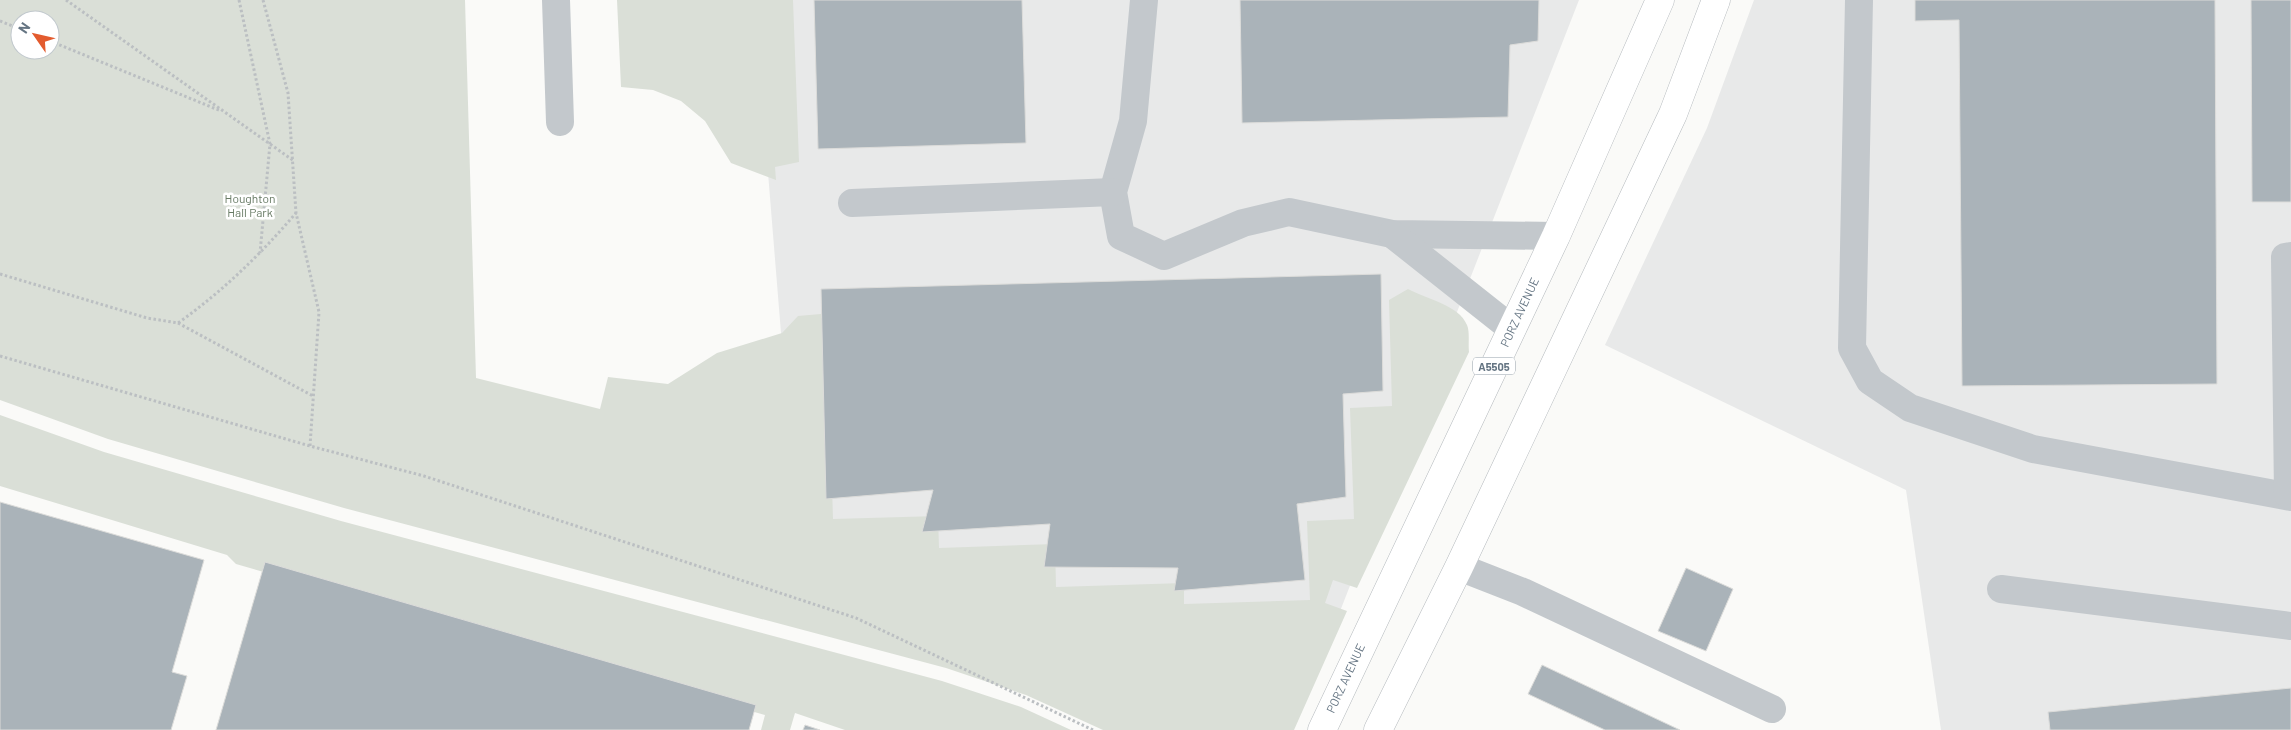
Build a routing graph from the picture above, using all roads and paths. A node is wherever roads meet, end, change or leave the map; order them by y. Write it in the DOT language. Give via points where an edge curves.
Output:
graph roads {
  1 [pos="66,0"];
  2 [pos="239,0"];
  3 [pos="263,0"];
  4 [pos="556,0"];
  5 [pos="1144,0"];
  6 [pos="1660,0"];
  7 [pos="1716,0"];
  8 [pos="1859,0"];
  9 [pos="60,45"];
  10 [pos="226,113"];
  11 [pos="560,122"];
  12 [pos="270,144"];
  13 [pos="294,162"];
  14 [pos="1113,192"];
  15 [pos="852,203"];
  16 [pos="296,213"];
  17 [pos="1392,234"];
  18 [pos="1556,236"];
  19 [pos="260,254"];
  20 [pos="2291,256"];
  21 [pos="0,274"];
  22 [pos="178,322"];
  23 [pos="1512,329"];
  24 [pos="0,356"];
  25 [pos="314,396"];
  26 [pos="310,446"];
  27 [pos="2290,496"];
  28 [pos="1459,567"];
  29 [pos="2002,589"];
  30 [pos="2291,626"];
  31 [pos="1772,709"];
  32 [pos="1093,730"];
  33 [pos="1322,730"];
  34 [pos="1378,730"];
  1 -- 10 [label="path"];
  2 -- 12 [label="path"];
  3 -- 13 [label="path" via="288,93"];
  4 -- 11 [label="street"];
  5 -- 14 [label="street" via="1133,121"];
  6 -- 18 [label="main road, PORZ AVENUE / A5505"];
  7 -- 28 [label="main road" via="1673,114"];
  8 -- 27 [label="street" via="1852,348 1870,381 1910,408 2033,449"];
  9 -- 10 [label="path"];
  10 -- 12 [label="path"];
  12 -- 13 [label="path"];
  12 -- 19 [label="path"];
  13 -- 16 [label="path"];
  14 -- 15 [label="street"];
  14 -- 17 [label="street" via="1121,236 1164,256 1243,223 1289,212"];
  16 -- 19 [label="path"];
  16 -- 25 [label="path" via="320,312"];
  17 -- 18 [label="street"];
  17 -- 23 [label="street"];
  18 -- 23 [label="main road, PORZ AVENUE / A5505"];
  19 -- 22 [label="path" via="225,288"];
  20 -- 27 [label="street" via="2285,257"];
  21 -- 22 [label="path" via="147,318"];
  22 -- 25 [label="path"];
  23 -- 33 [label="main road, PORZ AVENUE / A5505"];
  24 -- 26 [label="path"];
  25 -- 26 [label="path"];
  26 -- 32 [label="path" via="424,476 856,618"];
  28 -- 31 [label="street" via="1522,592"];
  28 -- 34 [label="main road"];
  29 -- 30 [label="street"];
}
